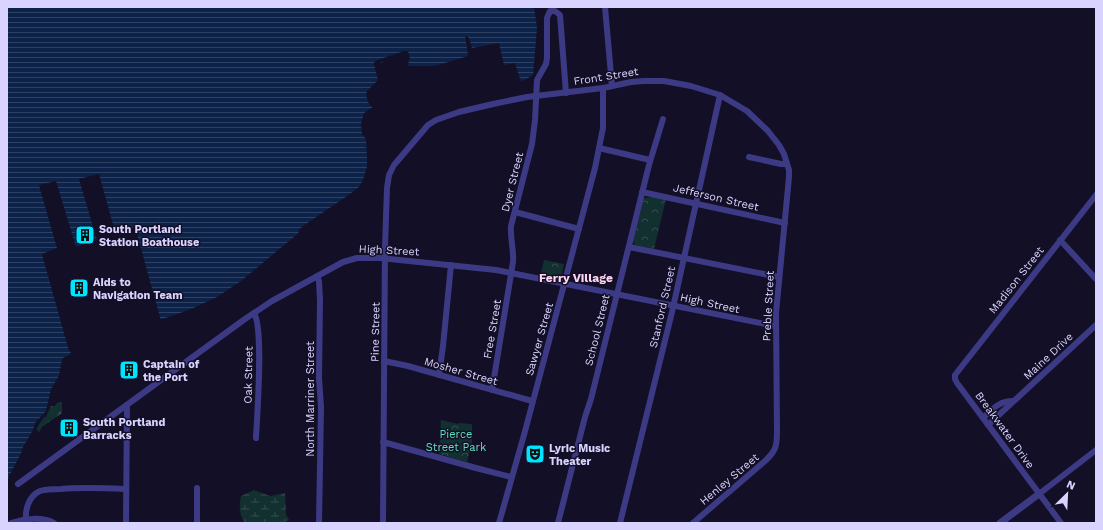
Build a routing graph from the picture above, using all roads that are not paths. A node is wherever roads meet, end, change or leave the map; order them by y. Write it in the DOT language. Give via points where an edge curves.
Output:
graph roads {
  1 [pos="606,7"];
  2 [pos="612,86"];
  3 [pos="603,88"];
  4 [pos="566,93"];
  5 [pos="720,95"];
  6 [pos="537,96"];
  7 [pos="662,119"];
  8 [pos="409,148"];
  9 [pos="600,148"];
  10 [pos="749,157"];
  11 [pos="650,160"];
  12 [pos="787,164"];
  13 [pos="642,192"];
  14 [pos="1096,195"];
  15 [pos="696,204"];
  16 [pos="515,212"];
  17 [pos="785,223"];
  18 [pos="579,229"];
  19 [pos="1060,240"];
  20 [pos="629,247"];
  21 [pos="385,258"];
  22 [pos="684,258"];
  23 [pos="451,265"];
  24 [pos="512,272"];
  25 [pos="317,276"];
  26 [pos="779,277"];
  27 [pos="1096,279"];
  28 [pos="565,284"];
  29 [pos="616,294"];
  30 [pos="673,306"];
  31 [pos="254,313"];
  32 [pos="1096,325"];
  33 [pos="775,326"];
  34 [pos="384,362"];
  35 [pos="439,375"];
  36 [pos="955,379"];
  37 [pos="492,390"];
  38 [pos="1013,401"];
  39 [pos="532,402"];
  40 [pos="127,405"];
  41 [pos="983,418"];
  42 [pos="988,425"];
  43 [pos="256,438"];
  44 [pos="383,442"];
  45 [pos="775,449"];
  46 [pos="1096,450"];
  47 [pos="511,477"];
  48 [pos="18,484"];
  49 [pos="197,488"];
  50 [pos="126,489"];
  51 [pos="1039,494"];
  52 [pos="26,520"];
  53 [pos="11,523"];
  54 [pos="54,523"];
  55 [pos="126,523"];
  56 [pos="197,523"];
  57 [pos="319,523"];
  58 [pos="383,523"];
  59 [pos="499,523"];
  60 [pos="558,523"];
  61 [pos="620,523"];
  62 [pos="693,523"];
  63 [pos="1000,523"];
  64 [pos="1062,523"];
  1 -- 2 [label="street"];
  2 -- 3 [label="street, Front Street"];
  2 -- 5 [label="street, Front Street" via="664,81"];
  3 -- 4 [label="street, Front Street"];
  3 -- 9 [label="street, Sawyer Street"];
  4 -- 6 [label="street, Front Street"];
  4 -- 6 [label="street, Dyer Street" via="560,15 550,11 547,18 547,58 537,80"];
  5 -- 12 [label="street, Front Street" via="747,111 761,123 779,145"];
  5 -- 15 [label="street, Stanford Street"];
  6 -- 8 [label="street, Front Street" via="459,112 436,120"];
  6 -- 16 [label="street, Dyer Street" via="532,144"];
  7 -- 11 [label="street, School Street"];
  8 -- 21 [label="street, Pine Street" via="389,175"];
  9 -- 11 [label="street"];
  9 -- 18 [label="street, Sawyer Street"];
  10 -- 12 [label="street"];
  11 -- 13 [label="street, School Street"];
  12 -- 17 [label="street, Preble Street" via="789,184"];
  13 -- 15 [label="street, Jefferson Street"];
  13 -- 20 [label="street, School Street"];
  14 -- 19 [label="street, Madison Street"];
  15 -- 17 [label="street, Jefferson Street"];
  15 -- 22 [label="street, Stanford Street"];
  16 -- 18 [label="street"];
  16 -- 24 [label="street, Dyer Street" via="511,232 514,249"];
  17 -- 26 [label="street, Preble Street"];
  18 -- 28 [label="street, Sawyer Street"];
  19 -- 27 [label="street"];
  19 -- 36 [label="street, Madison Street" via="957,371"];
  20 -- 22 [label="street"];
  20 -- 29 [label="street, School Street"];
  21 -- 23 [label="street, High Street"];
  21 -- 25 [label="street, High Street" via="349,259"];
  21 -- 34 [label="street, Pine Street"];
  22 -- 26 [label="street"];
  22 -- 30 [label="street, Stanford Street"];
  23 -- 24 [label="street, High Street"];
  23 -- 35 [label="street"];
  24 -- 28 [label="street, High Street"];
  24 -- 37 [label="street, Free Street"];
  25 -- 31 [label="street, High Street"];
  25 -- 57 [label="street, North Marriner Street" via="320,287 321,407"];
  26 -- 33 [label="street, Preble Street"];
  28 -- 29 [label="street, High Street"];
  28 -- 39 [label="street, Sawyer Street"];
  29 -- 30 [label="street, High Street"];
  29 -- 60 [label="street, School Street"];
  30 -- 33 [label="street, High Street"];
  30 -- 61 [label="street, Stanford Street"];
  31 -- 40 [label="street, High Street"];
  31 -- 43 [label="street, Oak Street" via="257,318 259,340"];
  32 -- 38 [label="street, Maine Drive"];
  33 -- 45 [label="street, Preble Street"];
  34 -- 35 [label="street, Mosher Street"];
  34 -- 44 [label="street, Pine Street"];
  35 -- 37 [label="street, Mosher Street"];
  36 -- 41 [label="street, Breakwater Drive"];
  37 -- 39 [label="street, Mosher Street"];
  38 -- 41 [label="street, Maine Drive" via="997,404"];
  38 -- 42 [label="street, Maine Drive"];
  39 -- 47 [label="street, Sawyer Street"];
  40 -- 48 [label="street, High Street"];
  40 -- 50 [label="street"];
  41 -- 42 [label="street, Breakwater Drive"];
  42 -- 51 [label="street, Breakwater Drive"];
  44 -- 47 [label="street"];
  44 -- 58 [label="street, Pine Street"];
  45 -- 62 [label="street, Henley Street" via="773,454"];
  46 -- 51 [label="street"];
  47 -- 59 [label="street, Sawyer Street"];
  49 -- 56 [label="street"];
  50 -- 52 [label="street" via="78,487 39,491 27,505"];
  50 -- 55 [label="street"];
  51 -- 63 [label="street"];
  51 -- 64 [label="street, Breakwater Drive"];
  52 -- 53 [label="street"];
  52 -- 54 [label="street" via="45,519"];
}
